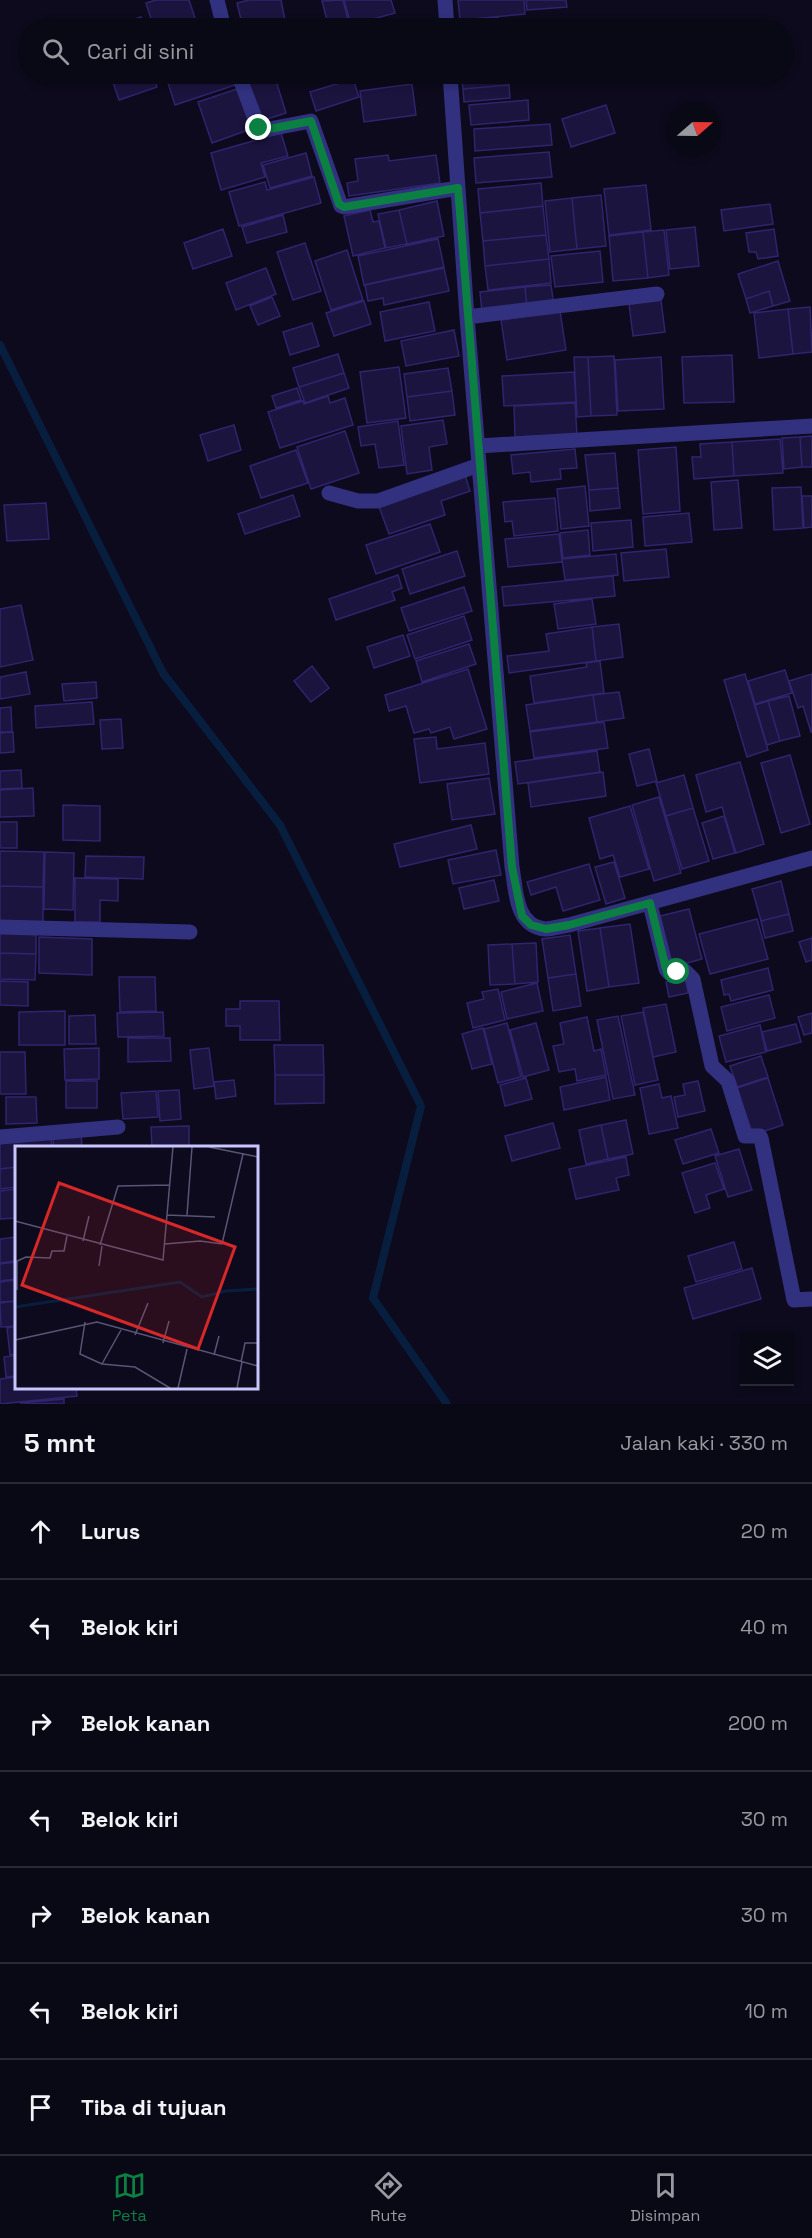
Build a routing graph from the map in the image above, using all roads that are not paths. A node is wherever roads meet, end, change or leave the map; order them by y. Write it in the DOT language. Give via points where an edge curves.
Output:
graph roads {
  1 [pos="217,0"];
  2 [pos="445,0"];
  3 [pos="222,18"];
  4 [pos="446,18"];
  5 [pos="242,84"];
  6 [pos="451,84"];
  7 [pos="458,188"];
  8 [pos="657,294"];
  9 [pos="467,317"];
  10 [pos="812,426"];
  11 [pos="478,446"];
  12 [pos="479,465"];
  13 [pos="329,493"];
  14 [pos="812,858"];
  15 [pos="650,903"];
  16 [pos="0,927"];
  17 [pos="190,932"];
  18 [pos="118,1127"];
  19 [pos="0,1137"];
  20 [pos="812,1299"];
  1 -- 3 [label="street"];
  2 -- 4 [label="street"];
  5 -- 7 [label="street" via="259,128 311,121 341,206"];
  6 -- 7 [label="street"];
  7 -- 9 [label="street"];
  8 -- 9 [label="street"];
  9 -- 11 [label="street"];
  10 -- 11 [label="street"];
  11 -- 12 [label="street"];
  12 -- 13 [label="street" via="378,501 358,501"];
  12 -- 15 [label="street" via="512,867 522,916 531,925 546,929"];
  14 -- 15 [label="street"];
  15 -- 20 [label="street" via="666,969 669,973 685,971 693,979 712,1066 728,1081 745,1136 761,1138 794,1300"];
  16 -- 17 [label="street"];
  18 -- 19 [label="street"];
}
